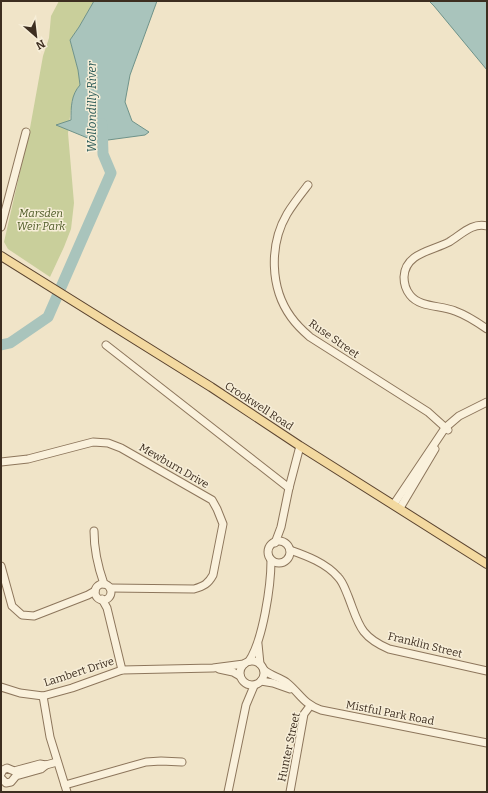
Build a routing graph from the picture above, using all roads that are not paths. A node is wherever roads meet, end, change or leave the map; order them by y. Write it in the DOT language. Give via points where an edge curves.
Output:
graph roads {
  1 [pos="26,132"];
  2 [pos="308,184"];
  3 [pos="487,226"];
  4 [pos="1,227"];
  5 [pos="1,256"];
  6 [pos="487,329"];
  7 [pos="106,345"];
  8 [pos="487,402"];
  9 [pos="487,405"];
  10 [pos="446,429"];
  11 [pos="300,446"];
  12 [pos="1,462"];
  13 [pos="289,488"];
  14 [pos="397,506"];
  15 [pos="281,527"];
  16 [pos="94,531"];
  17 [pos="275,543"];
  18 [pos="288,547"];
  19 [pos="308,557"];
  20 [pos="271,560"];
  21 [pos="284,562"];
  22 [pos="487,564"];
  23 [pos="1,566"];
  24 [pos="271,579"];
  25 [pos="103,592"];
  26 [pos="258,644"];
  27 [pos="246,663"];
  28 [pos="262,667"];
  29 [pos="213,668"];
  30 [pos="122,670"];
  31 [pos="487,671"];
  32 [pos="242,680"];
  33 [pos="261,681"];
  34 [pos="254,686"];
  35 [pos="1,687"];
  36 [pos="294,691"];
  37 [pos="43,696"];
  38 [pos="246,705"];
  39 [pos="310,706"];
  40 [pos="487,743"];
  41 [pos="58,762"];
  42 [pos="182,762"];
  43 [pos="1,774"];
  44 [pos="15,774"];
  45 [pos="3,783"];
  46 [pos="66,789"];
  47 [pos="228,792"];
  48 [pos="290,792"];
  1 -- 4 [label="street"];
  2 -- 10 [label="street, Ruse Street" via="286,215 275,249 276,286 282,302 299,328 310,337 428,412"];
  3 -- 6 [label="street" via="475,226 447,243 415,256 405,269 404,280 407,291 414,299 454,310"];
  5 -- 11 [label="main road, Crookwell Road" via="211,387"];
  7 -- 13 [label="street"];
  8 -- 10 [label="street" via="459,416"];
  9 -- 10 [label="street" via="476,409"];
  10 -- 14 [label="street"];
  11 -- 13 [label="street"];
  11 -- 14 [label="main road, Crookwell Road"];
  12 -- 25 [label="street, Mewburn Drive" via="28,459 93,442 108,442 212,500 223,524 213,575 209,582 194,589 142,587"];
  13 -- 15 [label="street"];
  14 -- 22 [label="main road, Crookwell Road"];
  15 -- 17 [label="street"];
  15 -- 18 [label="street"];
  16 -- 25 [label="street"];
  17 -- 18 [label="street" via="281,542"];
  17 -- 20 [label="street" via="270,547 268,554"];
  18 -- 19 [label="street, Franklin Street"];
  18 -- 21 [label="street" via="289,556"];
  19 -- 21 [label="street"];
  19 -- 31 [label="street, Franklin Street" via="330,569 339,578 357,622 369,638 378,644 389,649"];
  20 -- 21 [label="street" via="276,563"];
  20 -- 24 [label="street"];
  21 -- 24 [label="street"];
  23 -- 25 [label="street, Mewburn Drive" via="12,606 22,615 34,616 88,595"];
  24 -- 26 [label="street"];
  25 -- 30 [label="street"];
  26 -- 27 [label="street"];
  26 -- 28 [label="street"];
  27 -- 28 [label="street" via="252,661"];
  27 -- 29 [label="street, Lambert Drive"];
  27 -- 32 [label="street" via="240,670"];
  28 -- 33 [label="street"];
  28 -- 36 [label="street, Mistful Park Road" via="271,675 282,679"];
  29 -- 30 [label="street, Lambert Drive"];
  29 -- 32 [label="street, Lambert Drive" via="233,672"];
  30 -- 37 [label="street, Lambert Drive"];
  32 -- 34 [label="street"];
  32 -- 38 [label="street"];
  33 -- 34 [label="street"];
  33 -- 36 [label="street, Mistful Park Road"];
  34 -- 38 [label="street"];
  35 -- 37 [label="street, Lambert Drive"];
  36 -- 39 [label="street, Mistful Park Road"];
  37 -- 41 [label="street" via="47,724"];
  38 -- 47 [label="street"];
  39 -- 40 [label="street, Mistful Park Road"];
  39 -- 48 [label="street, Hunter Street" via="304,714"];
  41 -- 44 [label="street" via="41,769"];
  41 -- 46 [label="street"];
  42 -- 46 [label="street" via="146,762"];
  43 -- 44 [label="street" via="7,768"];
  44 -- 45 [label="street" via="14,781"];
}
